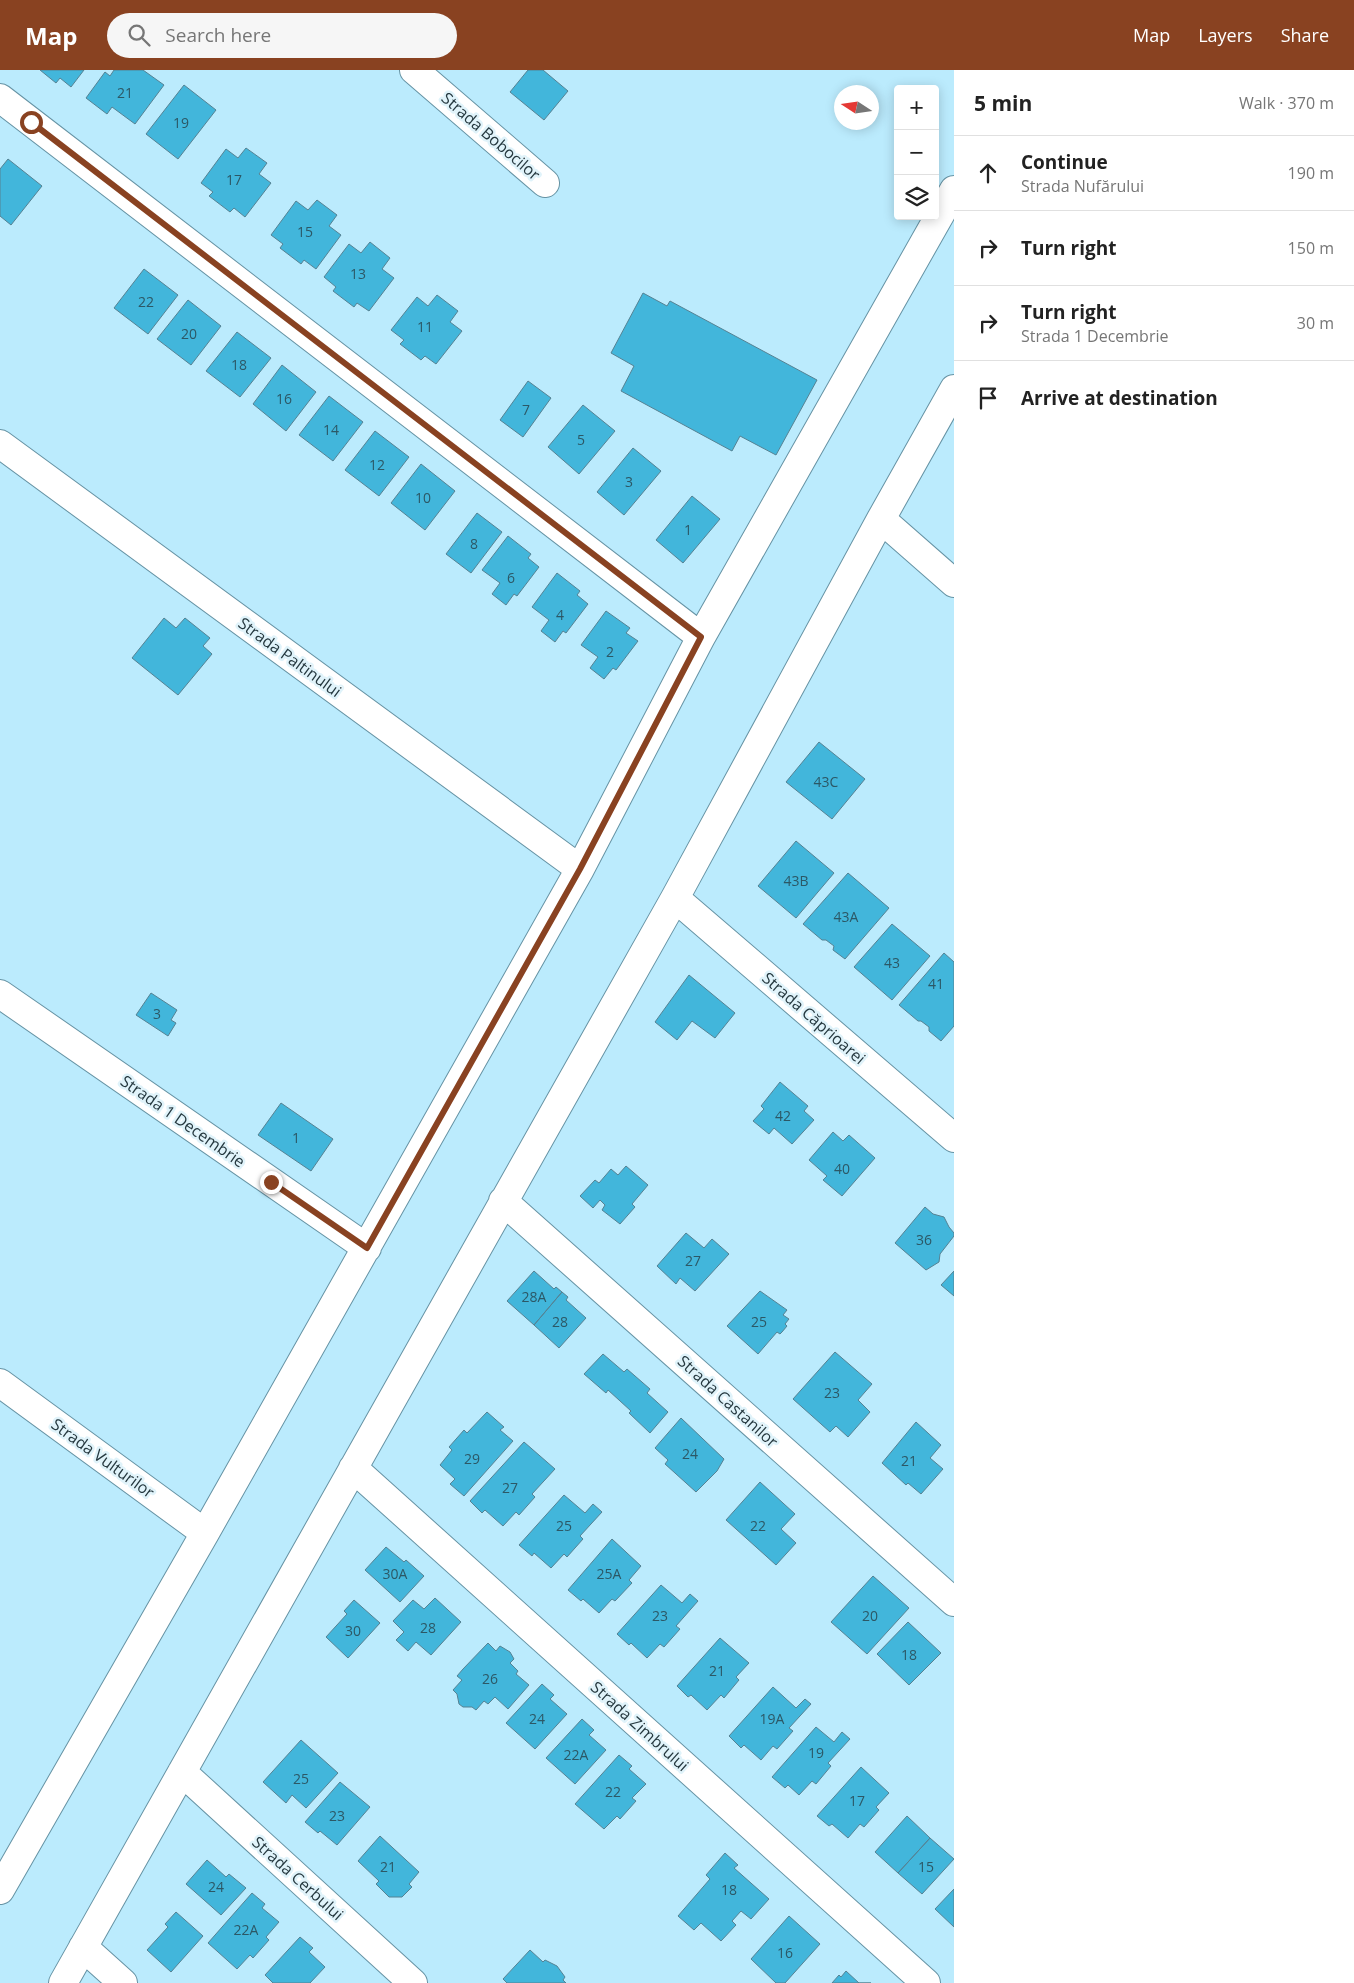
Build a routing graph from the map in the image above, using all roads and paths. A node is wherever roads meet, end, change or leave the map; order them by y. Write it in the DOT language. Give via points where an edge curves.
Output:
graph roads {
  1 [pos="414,70"];
  2 [pos="0,98"];
  3 [pos="545,183"];
  4 [pos="954,190"];
  5 [pos="954,389"];
  6 [pos="0,444"];
  7 [pos="881,519"];
  8 [pos="954,583"];
  9 [pos="701,637"];
  10 [pos="580,869"];
  11 [pos="675,898"];
  12 [pos="0,994"];
  13 [pos="954,1138"];
  14 [pos="503,1201"];
  15 [pos="367,1248"];
  16 [pos="0,1383"];
  17 [pos="354,1468"];
  18 [pos="205,1533"];
  19 [pos="954,1602"];
  20 [pos="182,1772"];
  21 [pos="0,1890"];
  22 [pos="83,1947"];
  23 [pos="63,1983"];
  24 [pos="123,1983"];
  25 [pos="413,1983"];
  26 [pos="926,1983"];
  1 -- 3 [label="street, Strada Bobocilor"];
  2 -- 9 [label="street"];
  4 -- 9 [label="street"];
  5 -- 7 [label="street"];
  6 -- 10 [label="street, Strada Paltinului"];
  7 -- 8 [label="street"];
  7 -- 11 [label="street"];
  9 -- 10 [label="street"];
  10 -- 15 [label="street"];
  11 -- 13 [label="street, Strada Căprioarei"];
  11 -- 14 [label="street"];
  12 -- 15 [label="street, Strada 1 Decembrie"];
  14 -- 17 [label="street"];
  14 -- 19 [label="street, Strada Castanilor"];
  15 -- 18 [label="street"];
  16 -- 18 [label="street, Strada Vulturilor"];
  17 -- 20 [label="street"];
  17 -- 26 [label="street, Strada Zimbrului"];
  18 -- 21 [label="street"];
  20 -- 22 [label="street"];
  20 -- 25 [label="street, Strada Cerbului"];
  22 -- 23 [label="street"];
  22 -- 24 [label="street"];
}
